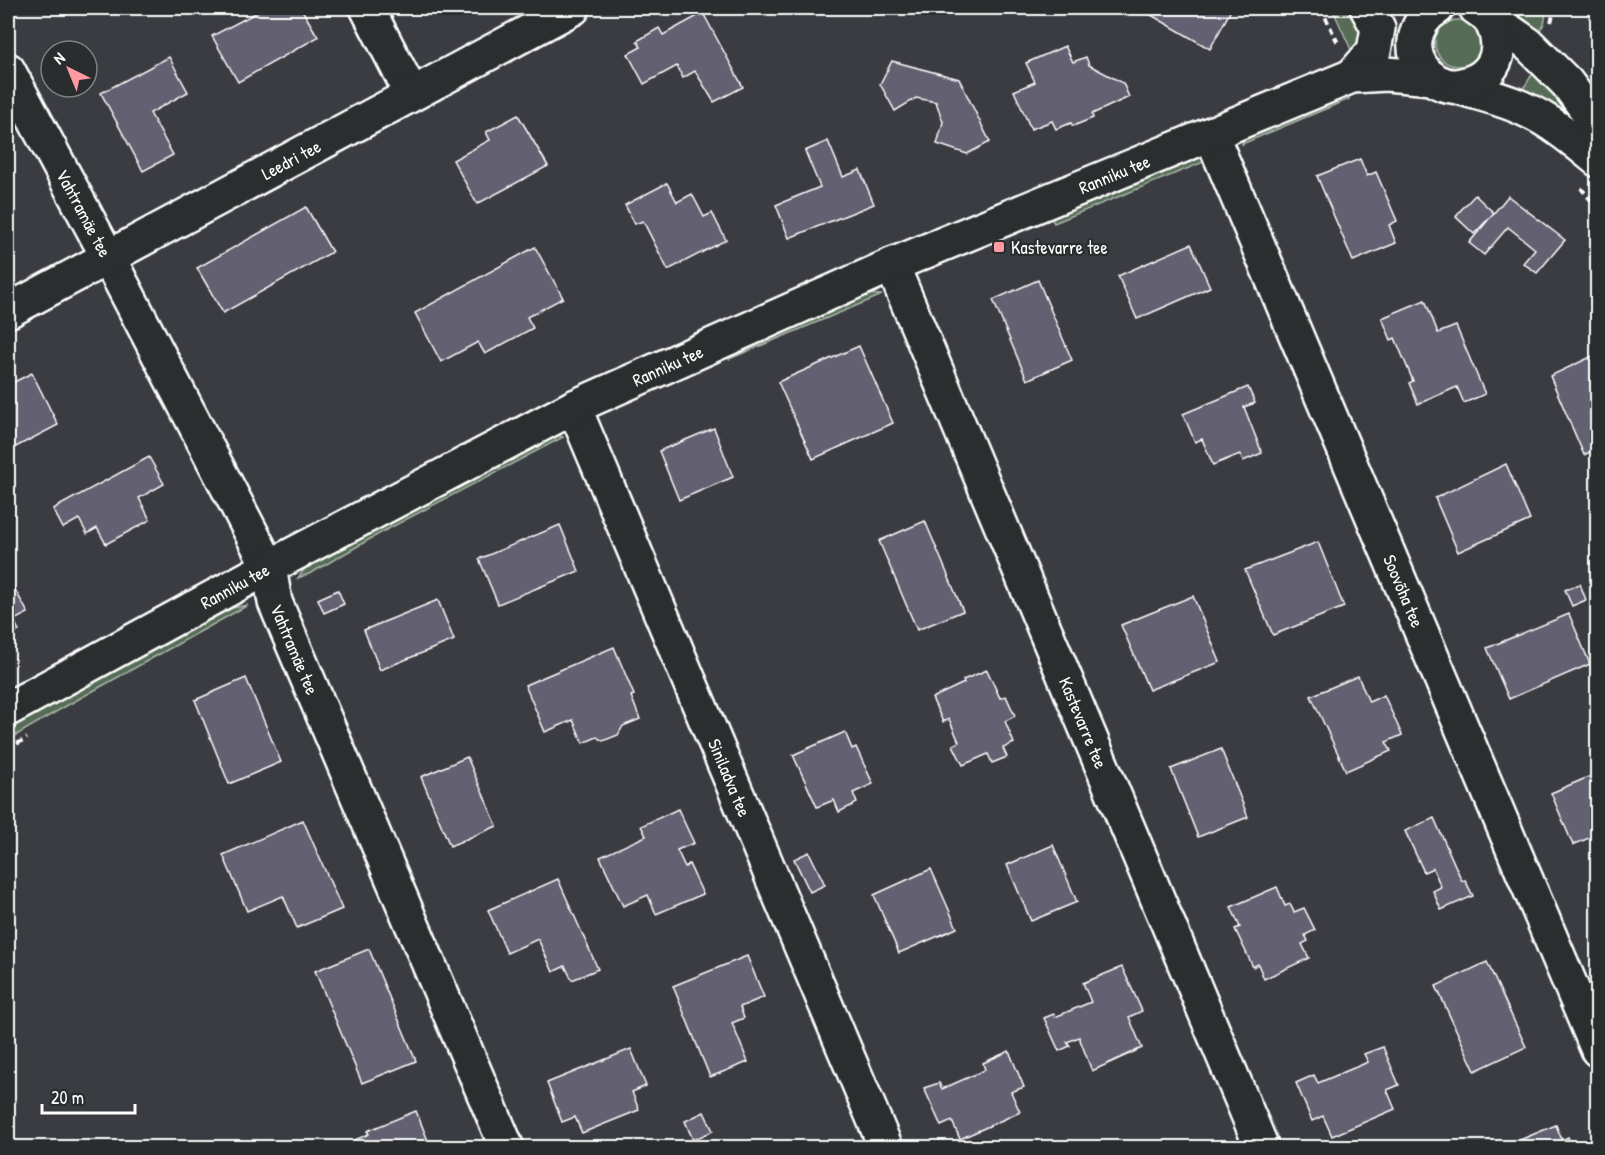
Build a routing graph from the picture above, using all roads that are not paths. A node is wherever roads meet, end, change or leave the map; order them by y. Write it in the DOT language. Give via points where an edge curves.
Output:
graph roads {
  1 [pos="367,8"];
  2 [pos="573,8"];
  3 [pos="1369,8"];
  4 [pos="1437,8"];
  5 [pos="1480,10"];
  6 [pos="1430,65"];
  7 [pos="8,70"];
  8 [pos="1357,71"];
  9 [pos="411,93"];
  10 [pos="1598,125"];
  11 [pos="1211,134"];
  12 [pos="1598,160"];
  13 [pos="108,257"];
  14 [pos="892,266"];
  15 [pos="8,311"];
  16 [pos="574,407"];
  17 [pos="269,567"];
  18 [pos="8,709"];
  19 [pos="1598,1050"];
  20 [pos="507,1148"];
  21 [pos="886,1148"];
  22 [pos="1262,1148"];
  1 -- 9 [label="street"];
  2 -- 9 [label="street, Leedri tee"];
  3 -- 6 [label="street"];
  3 -- 8 [label="street" via="1378,28 1374,51"];
  4 -- 6 [label="street" via="1417,31"];
  5 -- 6 [label="street, Ranniku tee" via="1495,27 1498,38 1495,62 1489,71 1469,84"];
  5 -- 10 [label="street" via="1528,44 1567,83"];
  6 -- 8 [label="street, Ranniku tee"];
  6 -- 12 [label="street" via="1522,108 1563,132"];
  7 -- 13 [label="street, Vahtramäe tee"];
  8 -- 11 [label="street, Ranniku tee"];
  9 -- 13 [label="street, Leedri tee"];
  11 -- 14 [label="street, Ranniku tee"];
  11 -- 19 [label="street, Soovõha tee"];
  13 -- 15 [label="street, Leedri tee"];
  13 -- 17 [label="street, Vahtramäe tee"];
  14 -- 16 [label="street, Ranniku tee"];
  14 -- 22 [label="street, Kastevarre tee"];
  16 -- 17 [label="street, Ranniku tee"];
  16 -- 21 [label="street, Siniladva tee"];
  17 -- 18 [label="street, Ranniku tee"];
  17 -- 20 [label="street, Vahtramäe tee" via="275,602"];
}
